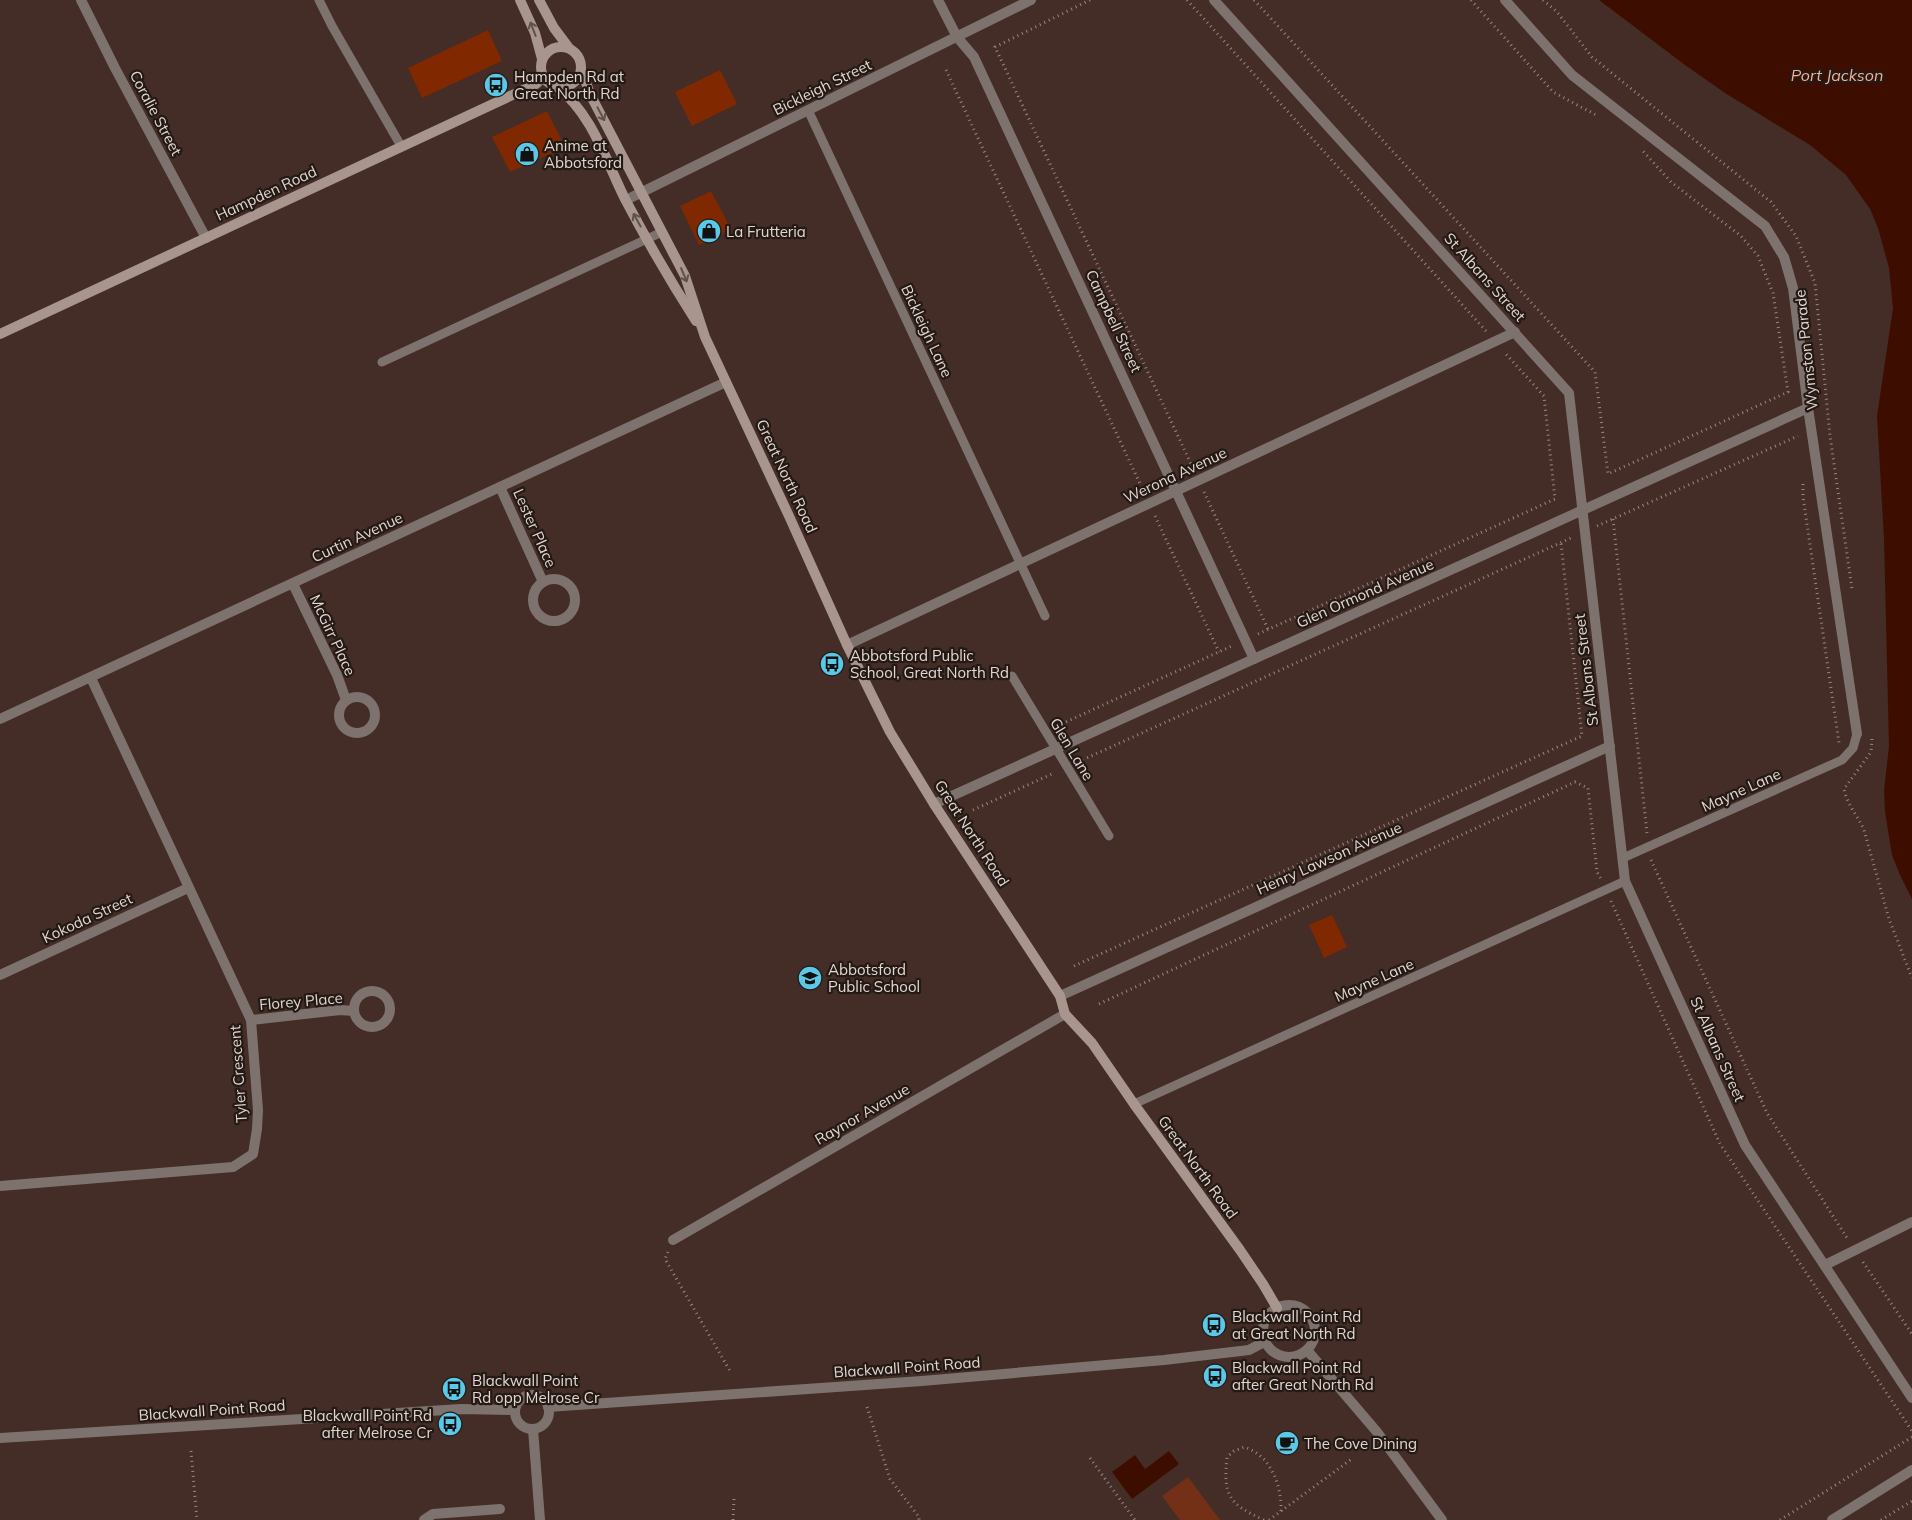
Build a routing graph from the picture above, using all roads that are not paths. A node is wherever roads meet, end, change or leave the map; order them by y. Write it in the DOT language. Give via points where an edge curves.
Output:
graph roads {
  1 [pos="81,0"];
  2 [pos="319,0"];
  3 [pos="520,0"];
  4 [pos="540,0"];
  5 [pos="938,0"];
  6 [pos="1031,0"];
  7 [pos="1214,0"];
  8 [pos="1505,0"];
  9 [pos="957,37"];
  10 [pos="569,48"];
  11 [pos="542,58"];
  12 [pos="581,70"];
  13 [pos="544,77"];
  14 [pos="556,86"];
  15 [pos="808,110"];
  16 [pos="401,146"];
  17 [pos="642,192"];
  18 [pos="626,200"];
  19 [pos="662,232"];
  20 [pos="206,238"];
  21 [pos="647,239"];
  22 [pos="1515,332"];
  23 [pos="0,334"];
  24 [pos="705,337"];
  25 [pos="382,362"];
  26 [pos="726,382"];
  27 [pos="1808,408"];
  28 [pos="500,487"];
  29 [pos="1176,491"];
  30 [pos="1583,510"];
  31 [pos="1020,564"];
  32 [pos="543,582"];
  33 [pos="293,584"];
  34 [pos="1045,616"];
  35 [pos="846,645"];
  36 [pos="1254,659"];
  37 [pos="1012,676"];
  38 [pos="91,678"];
  39 [pos="346,700"];
  40 [pos="0,719"];
  41 [pos="1857,734"];
  42 [pos="1610,746"];
  43 [pos="1056,749"];
  44 [pos="934,804"];
  45 [pos="1109,836"];
  46 [pos="1623,858"];
  47 [pos="1626,881"];
  48 [pos="188,888"];
  49 [pos="0,975"];
  50 [pos="1060,996"];
  51 [pos="354,1011"];
  52 [pos="1065,1014"];
  53 [pos="251,1020"];
  54 [pos="1134,1104"];
  55 [pos="0,1186"];
  56 [pos="1912,1222"];
  57 [pos="673,1240"];
  58 [pos="1825,1265"];
  59 [pos="1277,1308"];
  60 [pos="1266,1341"];
  61 [pos="1307,1350"];
  62 [pos="1912,1398"];
  63 [pos="548,1407"];
  64 [pos="515,1410"];
  65 [pos="533,1429"];
  66 [pos="0,1438"];
  67 [pos="1912,1470"];
  68 [pos="500,1509"];
  69 [pos="424,1520"];
  70 [pos="540,1520"];
  71 [pos="1442,1520"];
  72 [pos="1832,1520"];
  1 -- 20 [label="street, Coralie Street"];
  2 -- 16 [label="lane"];
  11 -- 3 [label="main road, one-way" via="535,32"];
  4 -- 10 [label="main road"];
  5 -- 9 [label="street, Campbell Street"];
  6 -- 9 [label="street, Bickleigh Street"];
  7 -- 22 [label="street, St Albans Street"];
  8 -- 27 [label="street, Wymston Parade" via="1572,75 1765,226 1784,256 1793,288"];
  9 -- 15 [label="street, Bickleigh Street"];
  9 -- 29 [label="street, Campbell Street" via="974,56"];
  10 -- 11 [label="main road" via="551,49"];
  10 -- 12 [label="main road" via="579,57"];
  11 -- 13 [label="main road"];
  12 -- 14 [label="main road" via="572,84"];
  12 -- 17 [label="main road, Great North Road, one-way" via="591,96"];
  13 -- 14 [label="main road"];
  13 -- 16 [label="main road, Hampden Road" via="536,84"];
  14 -- 18 [label="main road, Great North Road" via="582,112"];
  15 -- 17 [label="street, Bickleigh Street"];
  15 -- 31 [label="lane, Bickleigh Lane"];
  16 -- 20 [label="main road, Hampden Road"];
  17 -- 18 [label="street, Bickleigh Street"];
  17 -- 19 [label="main road, Great North Road"];
  21 -- 18 [label="main road, Great North Road, one-way"];
  19 -- 21 [label="lane"];
  19 -- 24 [label="main road, Great North Road, one-way" via="684,276"];
  20 -- 23 [label="main road, Hampden Road"];
  21 -- 24 [label="main road, Great North Road"];
  21 -- 25 [label="lane"];
  22 -- 29 [label="street, Werona Avenue"];
  22 -- 30 [label="street, St Albans Street" via="1569,393"];
  24 -- 26 [label="main road, Great North Road"];
  26 -- 28 [label="street, Curtin Avenue"];
  26 -- 35 [label="main road, Great North Road"];
  27 -- 30 [label="street, Glen Ormond Avenue"];
  27 -- 41 [label="street, Wymston Parade"];
  28 -- 32 [label="street, Lester Place"];
  28 -- 33 [label="street, Curtin Avenue"];
  29 -- 31 [label="street, Werona Avenue"];
  29 -- 36 [label="street, Campbell Street"];
  30 -- 36 [label="street, Glen Ormond Avenue"];
  30 -- 42 [label="street, St Albans Street"];
  31 -- 34 [label="lane, Bickleigh Lane"];
  31 -- 35 [label="street, Werona Avenue"];
  32 -- 32 [label="street, Lester Place" via="550,579 564,582 574,594 572,611 561,620 545,620 535,611 533,596"];
  33 -- 38 [label="street, Curtin Avenue"];
  33 -- 39 [label="street, McGirr Place"];
  35 -- 44 [label="main road, Great North Road" via="890,732"];
  36 -- 43 [label="street, Glen Ormond Avenue"];
  37 -- 43 [label="lane, Glen Lane"];
  38 -- 40 [label="street, Curtin Avenue"];
  38 -- 48 [label="street, Tyler Crescent"];
  41 -- 46 [label="lane, Mayne Lane" via="1853,748 1842,760"];
  42 -- 46 [label="street, St Albans Street"];
  42 -- 50 [label="street, Henry Lawson Avenue"];
  43 -- 44 [label="street, Glen Ormond Avenue"];
  43 -- 45 [label="lane, Glen Lane"];
  44 -- 50 [label="main road, Great North Road"];
  46 -- 47 [label="street, St Albans Street"];
  47 -- 54 [label="lane, Mayne Lane"];
  47 -- 58 [label="street, St Albans Street" via="1745,1145"];
  48 -- 49 [label="street, Kokoda Street"];
  48 -- 53 [label="street, Tyler Crescent"];
  50 -- 52 [label="main road, Great North Road"];
  51 -- 53 [label="street, Florey Place"];
  52 -- 54 [label="main road, Great North Road" via="1092,1043"];
  52 -- 57 [label="street, Raynor Avenue"];
  53 -- 55 [label="street, Tyler Crescent" via="258,1129 253,1154 234,1167"];
  54 -- 59 [label="main road, Great North Road" via="1240,1250"];
  56 -- 58 [label="street"];
  58 -- 62 [label="street, St Albans Street"];
  59 -- 60 [label="street" via="1265,1322 1263,1332"];
  59 -- 61 [label="street" via="1294,1305 1312,1318 1315,1335"];
  60 -- 61 [label="street" via="1271,1349 1284,1356 1294,1356"];
  60 -- 63 [label="street, Blackwall Point Road" via="1249,1350 1173,1359 922,1381"];
  61 -- 71 [label="street" via="1377,1432"];
  63 -- 64 [label="street" via="542,1398 533,1395 523,1397"];
  63 -- 65 [label="street" via="546,1421"];
  64 -- 65 [label="street" via="520,1424"];
  64 -- 66 [label="street, Blackwall Point Road" via="461,1409"];
  65 -- 70 [label="street"];
  67 -- 72 [label="street"];
  68 -- 69 [label="street" via="432,1514"];
}
